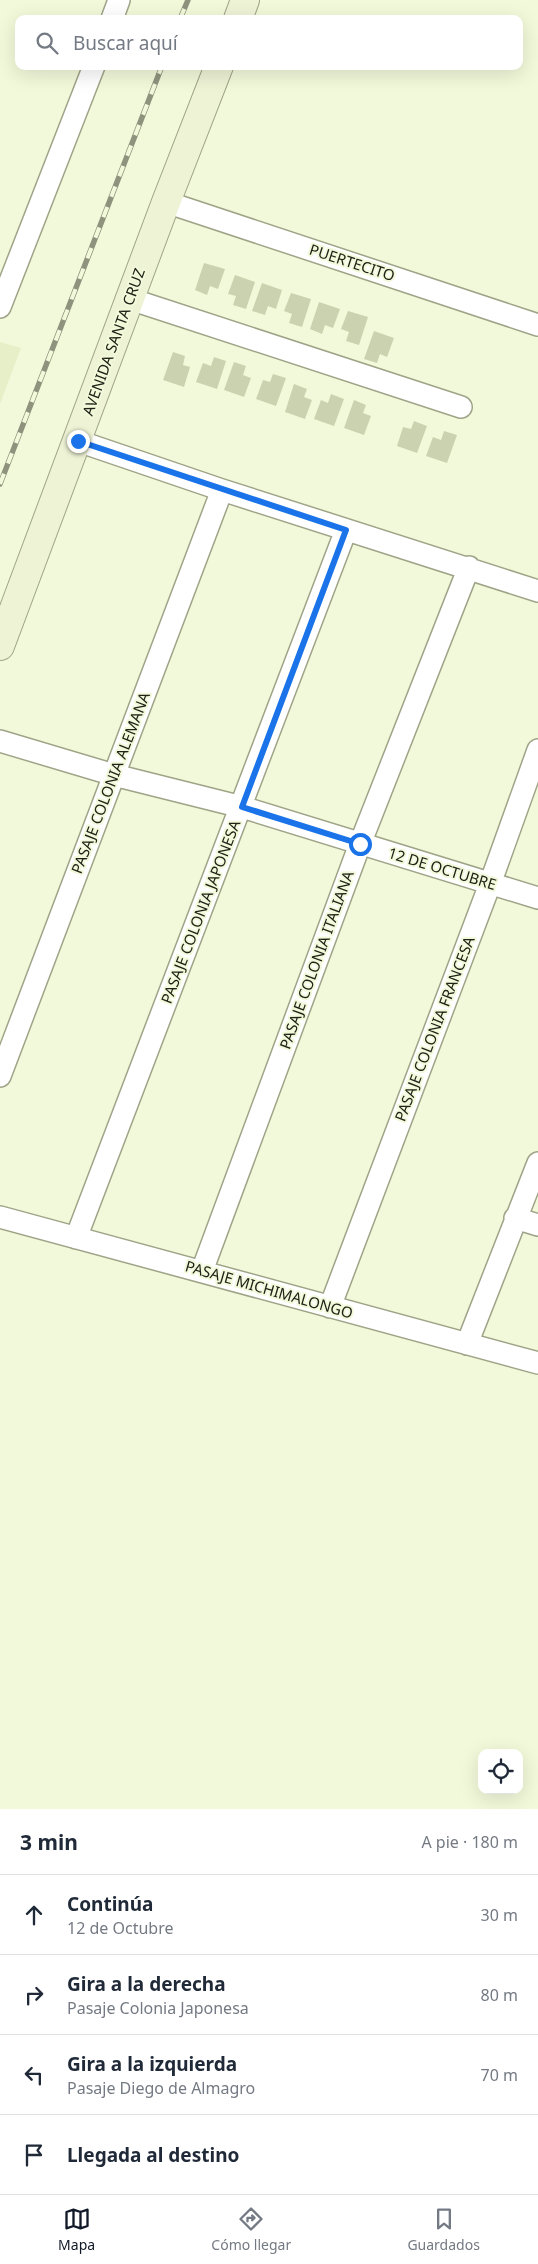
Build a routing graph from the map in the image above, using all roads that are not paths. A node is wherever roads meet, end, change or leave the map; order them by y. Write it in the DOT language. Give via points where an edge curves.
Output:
graph roads {
  1 [pos="119,0"];
  2 [pos="245,0"];
  3 [pos="113,15"];
  4 [pos="239,15"];
  5 [pos="92,70"];
  6 [pos="217,70"];
  7 [pos="166,202"];
  8 [pos="130,299"];
  9 [pos="0,307"];
  10 [pos="538,325"];
  11 [pos="461,407"];
  12 [pos="78,441"];
  13 [pos="222,490"];
  14 [pos="346,530"];
  15 [pos="469,567"];
  16 [pos="538,591"];
  17 [pos="0,646"];
  18 [pos="0,741"];
  19 [pos="538,750"];
  20 [pos="114,775"];
  21 [pos="242,807"];
  22 [pos="360,844"];
  23 [pos="490,884"];
  24 [pos="538,898"];
  25 [pos="0,1076"];
  26 [pos="538,1163"];
  27 [pos="0,1217"];
  28 [pos="515,1218"];
  29 [pos="538,1224"];
  30 [pos="76,1238"];
  31 [pos="202,1270"];
  32 [pos="330,1307"];
  33 [pos="467,1344"];
  34 [pos="538,1363"];
  1 -- 3 [label="street"];
  2 -- 4 [label="main road"];
  5 -- 9 [label="street"];
  6 -- 7 [label="main road, AVENIDA SANTA CRUZ"];
  7 -- 8 [label="main road, AVENIDA SANTA CRUZ"];
  7 -- 10 [label="street, PUERTECITO"];
  8 -- 11 [label="street"];
  8 -- 12 [label="main road, AVENIDA SANTA CRUZ"];
  12 -- 13 [label="street"];
  12 -- 17 [label="main road, AVENIDA SANTA CRUZ"];
  13 -- 14 [label="street"];
  13 -- 20 [label="street, PASAJE COLONIA ALEMANA"];
  14 -- 15 [label="street"];
  14 -- 21 [label="street, PASAJE COLONIA JAPONESA"];
  15 -- 16 [label="street"];
  15 -- 22 [label="street, PASAJE COLONIA ITALIANA"];
  18 -- 20 [label="street, 12 DE OCTUBRE"];
  19 -- 23 [label="street, PASAJE COLONIA FRANCESA"];
  20 -- 21 [label="street, 12 DE OCTUBRE"];
  20 -- 25 [label="street, PASAJE COLONIA ALEMANA"];
  21 -- 22 [label="street, 12 DE OCTUBRE"];
  21 -- 30 [label="street, PASAJE COLONIA JAPONESA"];
  22 -- 23 [label="street, 12 DE OCTUBRE"];
  22 -- 31 [label="street, PASAJE COLONIA ITALIANA"];
  23 -- 24 [label="street, 12 DE OCTUBRE"];
  23 -- 32 [label="street, PASAJE COLONIA FRANCESA"];
  26 -- 28 [label="street"];
  27 -- 30 [label="street, PASAJE MICHIMALONGO"];
  28 -- 29 [label="street"];
  28 -- 33 [label="street"];
  30 -- 31 [label="street, PASAJE MICHIMALONGO"];
  31 -- 32 [label="street, PASAJE MICHIMALONGO"];
  32 -- 33 [label="street, PASAJE MICHIMALONGO"];
  33 -- 34 [label="street, PASAJE MICHIMALONGO"];
}
